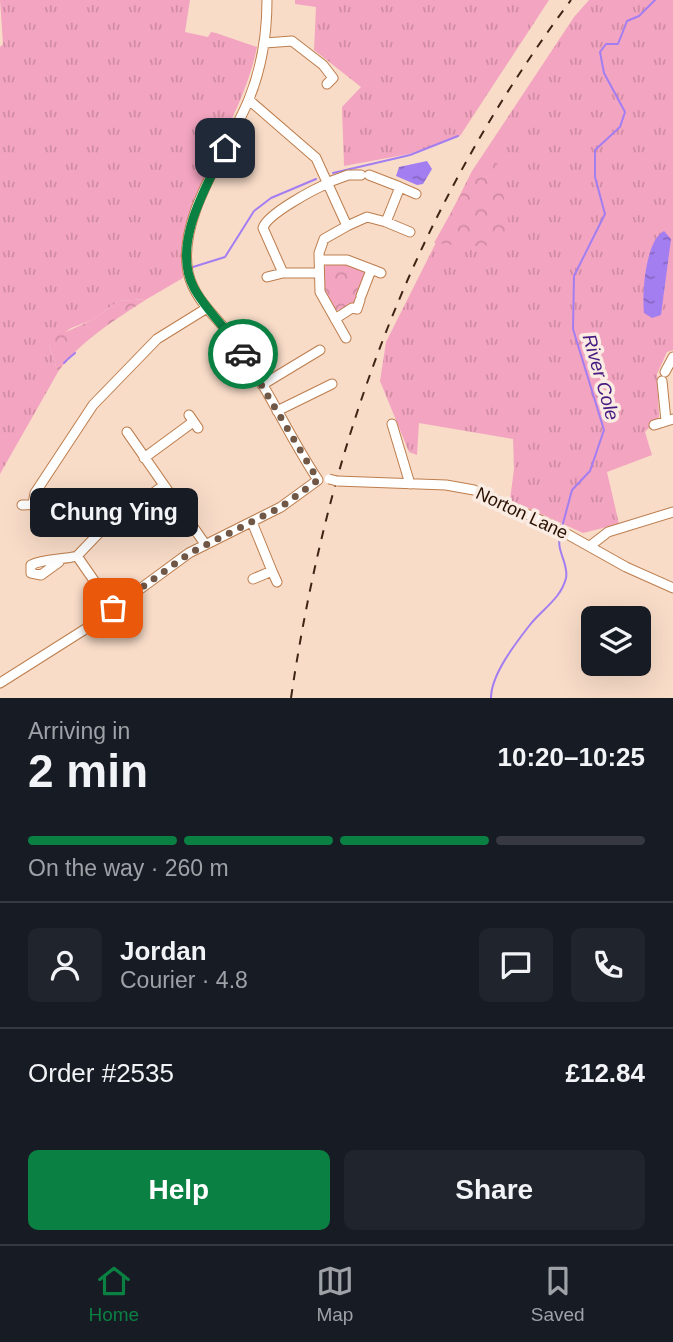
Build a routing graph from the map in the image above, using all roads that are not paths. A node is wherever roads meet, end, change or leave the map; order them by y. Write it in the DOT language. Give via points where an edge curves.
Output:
graph roads {
  1 [pos="267,0"];
  2 [pos="265,43"];
  3 [pos="327,84"];
  4 [pos="249,100"];
  5 [pos="329,183"];
  6 [pos="400,187"];
  7 [pos="416,194"];
  8 [pos="386,222"];
  9 [pos="347,226"];
  10 [pos="410,232"];
  11 [pos="320,260"];
  12 [pos="371,270"];
  13 [pos="319,272"];
  14 [pos="283,273"];
  15 [pos="382,273"];
  16 [pos="267,277"];
  17 [pos="207,308"];
  18 [pos="335,319"];
  19 [pos="346,338"];
  20 [pos="320,350"];
  21 [pos="673,357"];
  22 [pos="332,384"];
  23 [pos="262,385"];
  24 [pos="277,411"];
  25 [pos="669,420"];
  26 [pos="194,422"];
  27 [pos="393,424"];
  28 [pos="654,425"];
  29 [pos="127,432"];
  30 [pos="144,458"];
  31 [pos="318,480"];
  32 [pos="410,484"];
  33 [pos="163,486"];
  34 [pos="22,505"];
  35 [pos="673,512"];
  36 [pos="252,522"];
  37 [pos="205,544"];
  38 [pos="590,546"];
  39 [pos="77,556"];
  40 [pos="58,562"];
  41 [pos="272,571"];
  42 [pos="253,579"];
  43 [pos="277,582"];
  44 [pos="673,588"];
  45 [pos="113,608"];
  46 [pos="0,683"];
  1 -- 2 [label="street"];
  2 -- 3 [label="street" via="292,41 323,65 333,78"];
  2 -- 4 [label="street"];
  4 -- 5 [label="street" via="316,158"];
  4 -- 17 [label="street" via="200,203 188,244 190,278"];
  5 -- 6 [label="street" via="348,175 365,175"];
  5 -- 9 [label="street"];
  5 -- 14 [label="street" via="263,225"];
  6 -- 7 [label="street"];
  6 -- 8 [label="street"];
  8 -- 9 [label="street" via="367,217"];
  8 -- 10 [label="street"];
  9 -- 11 [label="street" via="324,239"];
  11 -- 12 [label="street" via="347,260"];
  11 -- 13 [label="street"];
  12 -- 15 [label="street"];
  12 -- 18 [label="street" via="356,309"];
  13 -- 14 [label="street"];
  13 -- 18 [label="street" via="320,292"];
  14 -- 16 [label="street"];
  17 -- 23 [label="street" via="236,341"];
  17 -- 34 [label="street" via="157,339 93,405 35,493 37,504"];
  18 -- 19 [label="street"];
  20 -- 23 [label="street"];
  21 -- 25 [label="street" via="664,377"];
  22 -- 24 [label="street"];
  23 -- 24 [label="street"];
  24 -- 31 [label="street"];
  25 -- 28 [label="street"];
  26 -- 30 [label="street"];
  27 -- 32 [label="street"];
  29 -- 30 [label="street"];
  30 -- 33 [label="street"];
  31 -- 32 [label="street, Norton Lane"];
  31 -- 36 [label="street"];
  32 -- 38 [label="street, Norton Lane" via="474,490"];
  33 -- 37 [label="street"];
  33 -- 39 [label="street" via="106,527"];
  35 -- 38 [label="street" via="608,533"];
  36 -- 37 [label="street"];
  36 -- 41 [label="street"];
  37 -- 45 [label="street"];
  38 -- 44 [label="street, Norton Lane"];
  39 -- 40 [label="street"];
  39 -- 45 [label="street"];
  41 -- 42 [label="street"];
  41 -- 43 [label="street"];
  45 -- 46 [label="street"];
}
